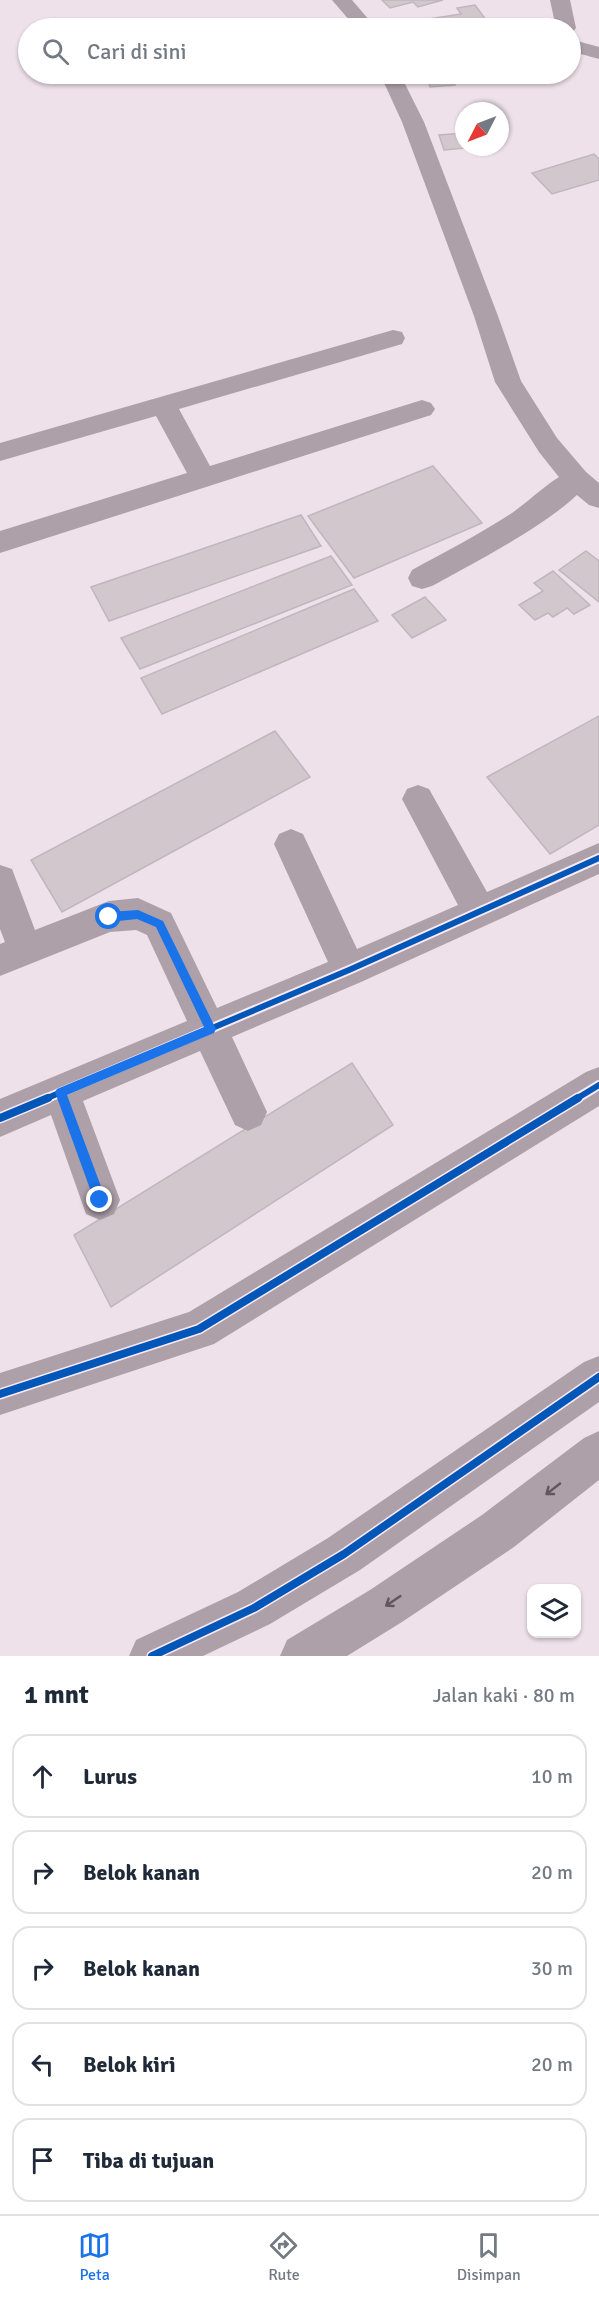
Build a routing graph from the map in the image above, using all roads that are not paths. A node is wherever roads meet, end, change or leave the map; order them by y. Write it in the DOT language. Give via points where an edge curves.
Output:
graph roads {
  1 [pos="342,0"];
  2 [pos="560,0"];
  3 [pos="357,18"];
  4 [pos="564,18"];
  5 [pos="581,48"];
  6 [pos="599,53"];
  7 [pos="395,84"];
  8 [pos="393,338"];
  9 [pos="163,404"];
  10 [pos="422,409"];
  11 [pos="0,452"];
  12 [pos="203,478"];
  13 [pos="576,479"];
  14 [pos="599,498"];
  15 [pos="0,542"];
  16 [pos="422,578"];
  17 [pos="418,799"];
  18 [pos="291,844"];
  19 [pos="599,858"];
  20 [pos="0,880"];
  21 [pos="479,911"];
  22 [pos="13,955"];
  23 [pos="349,970"];
  24 [pos="210,1029"];
  25 [pos="599,1085"];
  26 [pos="61,1092"];
  27 [pos="248,1112"];
  28 [pos="0,1118"];
  29 [pos="100,1200"];
  30 [pos="599,1377"];
  31 [pos="0,1394"];
  32 [pos="599,1453"];
  33 [pos="152,1656"];
  34 [pos="303,1656"];
  1 -- 3 [label="street"];
  2 -- 4 [label="street"];
  5 -- 6 [label="street"];
  7 -- 13 [label="street" via="413,122 508,382 548,445"];
  8 -- 9 [label="street"];
  9 -- 11 [label="street"];
  9 -- 12 [label="street"];
  10 -- 12 [label="street"];
  12 -- 15 [label="street"];
  13 -- 14 [label="street"];
  13 -- 16 [label="street" via="519,523"];
  17 -- 21 [label="street"];
  18 -- 23 [label="street"];
  19 -- 21 [label="street"];
  20 -- 22 [label="street"];
  21 -- 23 [label="street"];
  22 -- 24 [label="street" via="109,917 138,914 159,924"];
  23 -- 24 [label="street"];
  24 -- 26 [label="street"];
  24 -- 27 [label="street"];
  25 -- 31 [label="street" via="199,1329"];
  26 -- 28 [label="street"];
  26 -- 29 [label="street"];
  30 -- 33 [label="street" via="344,1554 254,1608"];
  32 -- 34 [label="street, one-way" via="498,1531"];
}
